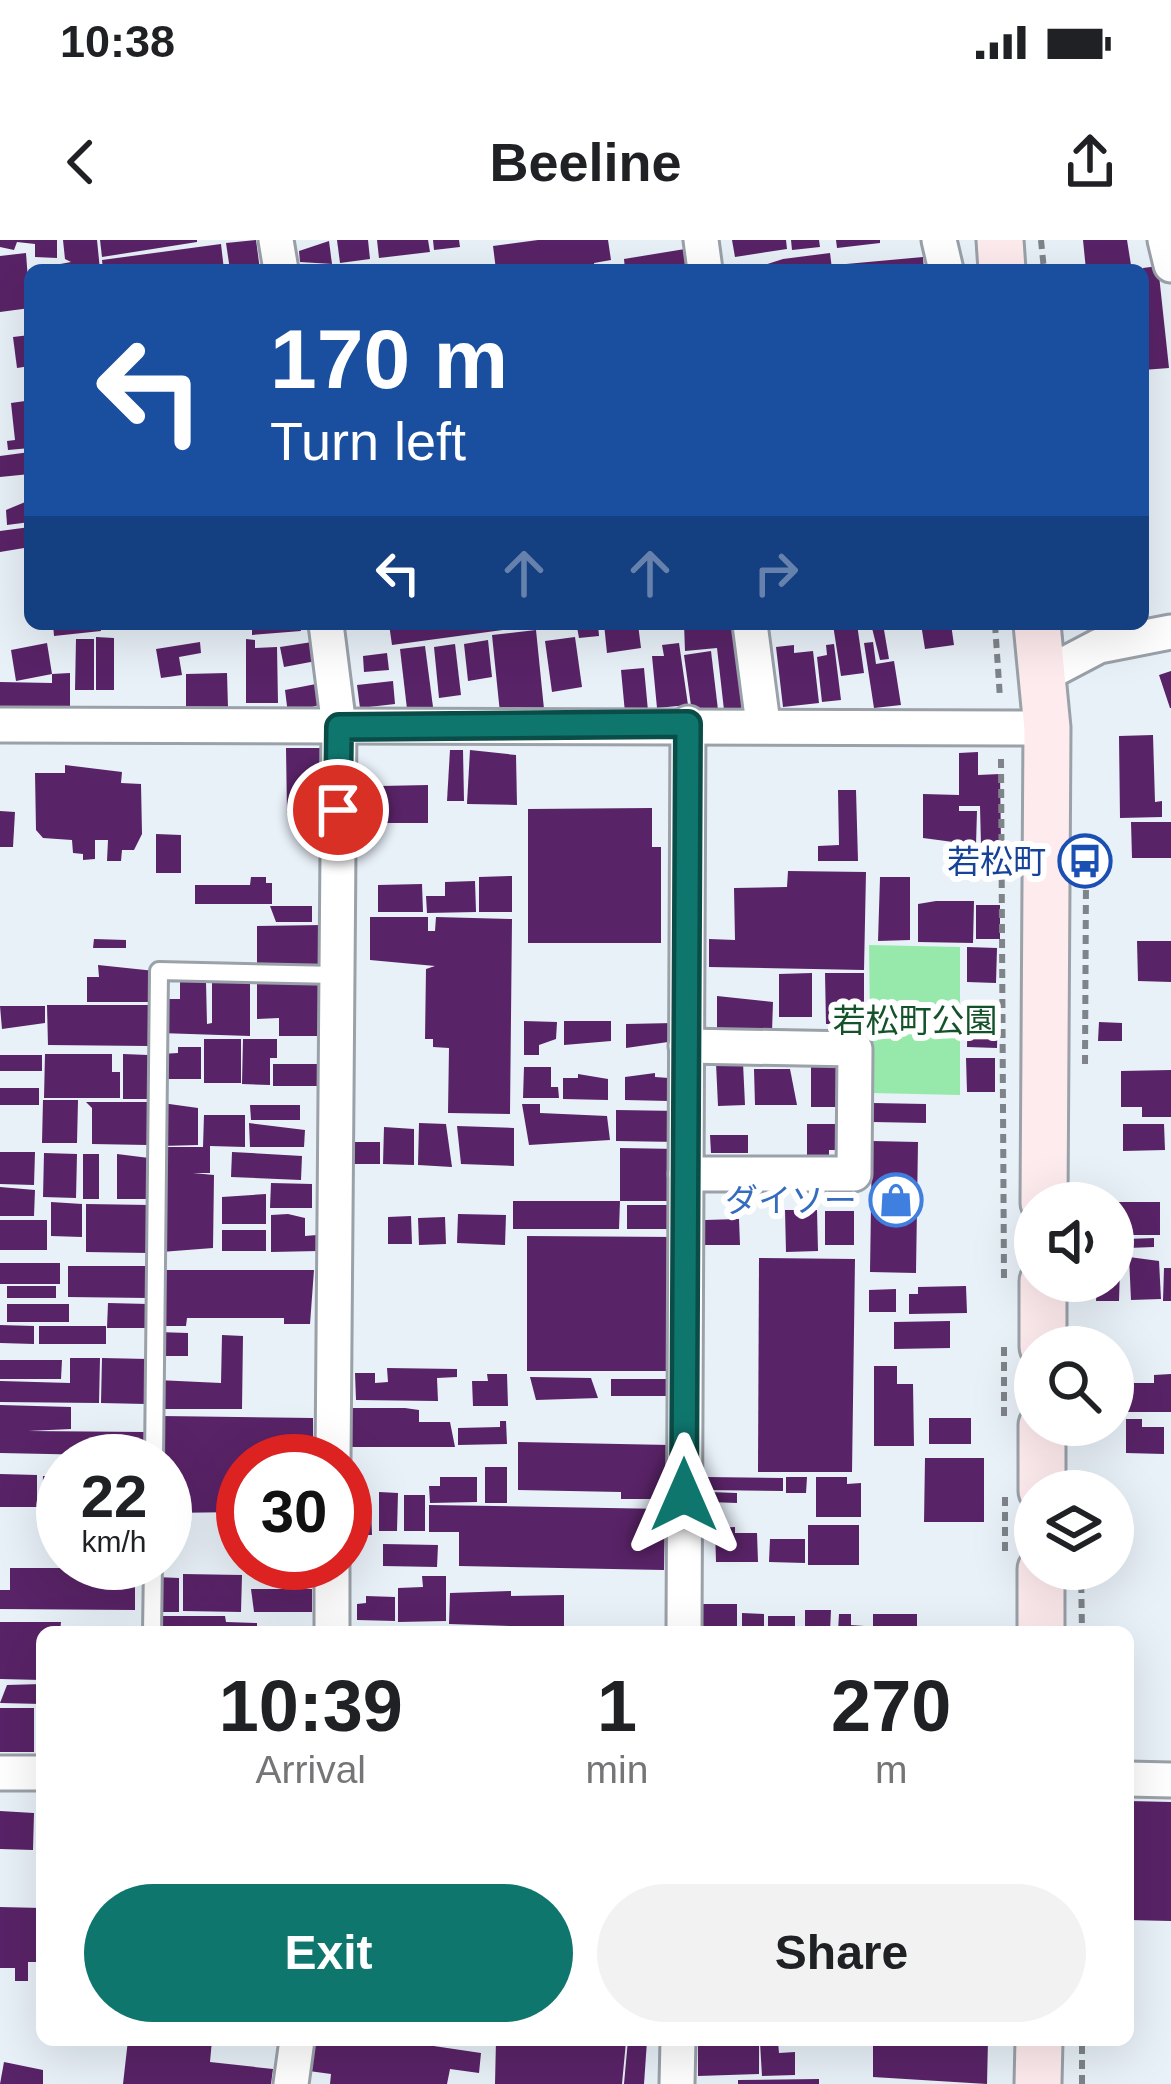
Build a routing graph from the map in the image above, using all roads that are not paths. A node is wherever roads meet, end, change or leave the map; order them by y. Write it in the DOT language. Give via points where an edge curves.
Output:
graph roads {
  1 [pos="1165,240"];
  2 [pos="1171,265"];
  3 [pos="327,630"];
  4 [pos="751,630"];
  5 [pos="1038,630"];
  6 [pos="1171,632"];
  7 [pos="1042,676"];
  8 [pos="0,724"];
  9 [pos="688,724"];
  10 [pos="763,724"];
  11 [pos="339,727"];
  12 [pos="1024,728"];
  13 [pos="337,975"];
  14 [pos="686,1046"];
  15 [pos="686,1174"];
  16 [pos="1043,1182"];
  17 [pos="154,1434"];
  18 [pos="333,1434"];
  19 [pos="153,1590"];
  20 [pos="332,1590"];
  21 [pos="1029,1590"];
  22 [pos="152,1626"];
  23 [pos="332,1626"];
  24 [pos="684,1626"];
  25 [pos="1039,1626"];
  26 [pos="0,1773"];
  27 [pos="36,1773"];
  28 [pos="1134,1779"];
  29 [pos="1171,1780"];
  30 [pos="296,2046"];
  31 [pos="678,2046"];
  32 [pos="1039,2046"];
  33 [pos="291,2084"];
  34 [pos="677,2084"];
  35 [pos="1038,2084"];
  1 -- 2 [label="street"];
  3 -- 11 [label="street"];
  4 -- 10 [label="street"];
  5 -- 7 [label="street"];
  6 -- 7 [label="street" via="1099,646"];
  7 -- 12 [label="street"];
  8 -- 11 [label="street"];
  9 -- 10 [label="street"];
  9 -- 11 [label="street"];
  9 -- 14 [label="street"];
  10 -- 12 [label="street"];
  11 -- 13 [label="street"];
  12 -- 16 [label="street"];
  13 -- 17 [label="lane" via="159,971"];
  13 -- 18 [label="street"];
  14 -- 15 [label="street"];
  14 -- 15 [label="street" via="855,1049 855,1070 854,1174"];
  15 -- 24 [label="street"];
  19 -- 22 [label="lane"];
  20 -- 23 [label="street"];
  21 -- 25 [label="street"];
  26 -- 27 [label="street"];
  28 -- 29 [label="street"];
  30 -- 33 [label="street"];
  31 -- 34 [label="street"];
  32 -- 35 [label="street"];
}
